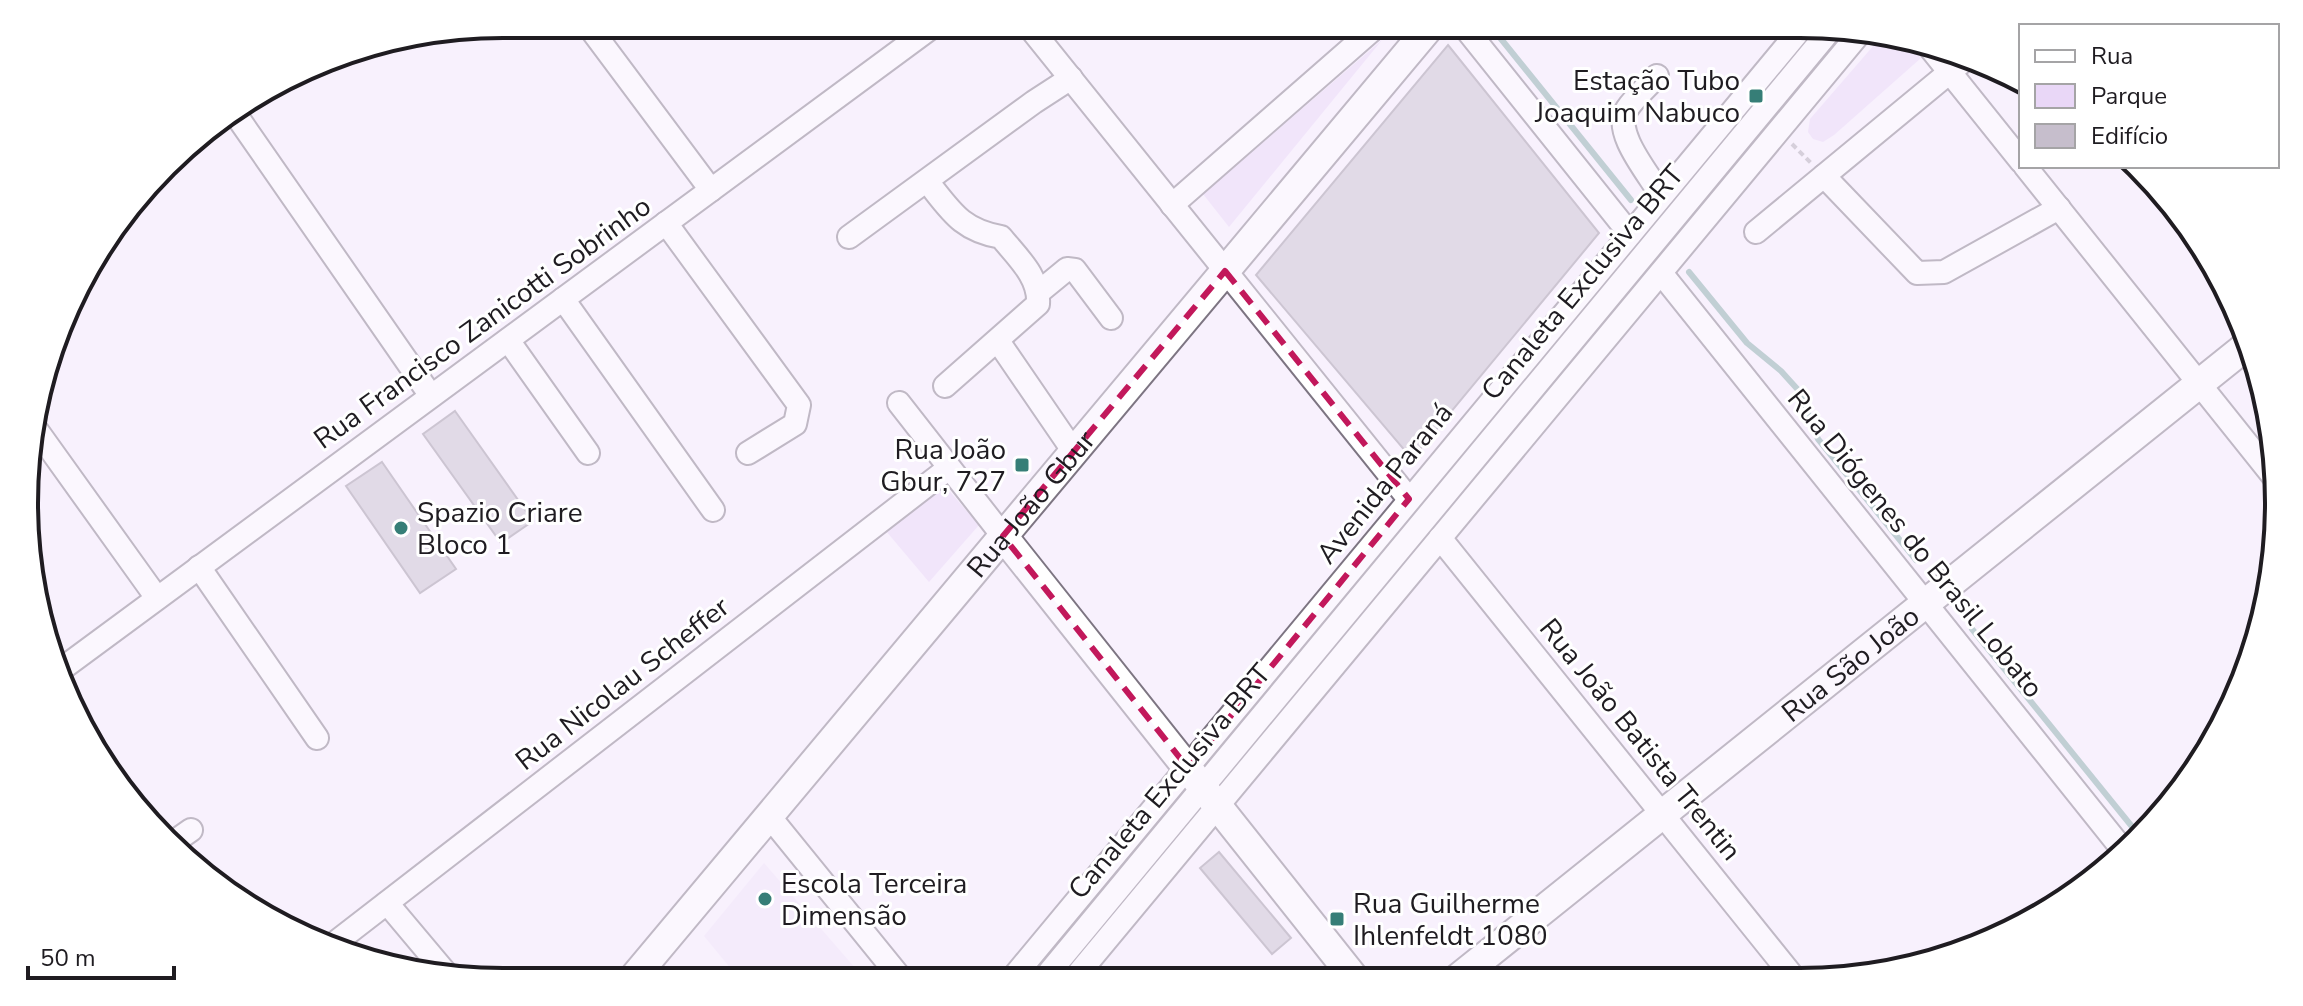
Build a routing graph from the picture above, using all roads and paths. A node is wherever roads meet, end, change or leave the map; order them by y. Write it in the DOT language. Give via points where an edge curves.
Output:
graph roads {
  1 [pos="597,38"];
  2 [pos="917,38"];
  3 [pos="1038,38"];
  4 [pos="1363,38"];
  5 [pos="1420,38"];
  6 [pos="1473,38"];
  7 [pos="1793,38"];
  8 [pos="1823,39"];
  9 [pos="1853,41"];
  10 [pos="1941,60"];
  11 [pos="1957,66"];
  12 [pos="1950,72"];
  13 [pos="1657,76"];
  14 [pos="1071,78"];
  15 [pos="239,120"];
  16 [pos="1779,130"];
  17 [pos="2019,158"];
  18 [pos="2027,168"];
  19 [pos="1824,176"];
  20 [pos="927,181"];
  21 [pos="711,190"];
  22 [pos="1661,195"];
  23 [pos="1172,205"];
  24 [pos="2059,208"];
  25 [pos="666,223"];
  26 [pos="1756,232"];
  27 [pos="1630,234"];
  28 [pos="849,237"];
  29 [pos="1225,271"];
  30 [pos="1661,273"];
  31 [pos="1039,292"];
  32 [pos="563,299"];
  33 [pos="1111,318"];
  34 [pos="508,340"];
  35 [pos="998,341"];
  36 [pos="1568,347"];
  37 [pos="2239,352"];
  38 [pos="2199,384"];
  39 [pos="945,386"];
  40 [pos="431,396"];
  41 [pos="899,403"];
  42 [pos="1486,406"];
  43 [pos="43,438"];
  44 [pos="1074,452"];
  45 [pos="588,453"];
  46 [pos="748,453"];
  47 [pos="2263,464"];
  48 [pos="949,468"];
  49 [pos="1409,499"];
  50 [pos="713,510"];
  51 [pos="1003,536"];
  52 [pos="1440,538"];
  53 [pos="199,567"];
  54 [pos="157,598"];
  55 [pos="1926,603"];
  56 [pos="67,665"];
  57 [pos="317,738"];
  58 [pos="1203,787"];
  59 [pos="1662,815"];
  60 [pos="769,816"];
  61 [pos="191,830"];
  62 [pos="180,838"];
  63 [pos="2117,843"];
  64 [pos="387,903"];
  65 [pos="341,938"];
  66 [pos="438,963"];
  67 [pos="642,968"];
  68 [pos="892,968"];
  69 [pos="1023,968"];
  70 [pos="1053,968"];
  71 [pos="1081,968"];
  72 [pos="1346,968"];
  73 [pos="1471,968"];
  74 [pos="1786,968"];
  1 -- 21 [label="street"];
  2 -- 21 [label="street, Rua Francisco Zanicotti Sobrinho"];
  3 -- 14 [label="street"];
  4 -- 23 [label="street"];
  5 -- 29 [label="main road, Rua João Gbur"];
  6 -- 27 [label="street"];
  7 -- 22 [label="street, Avenida Paraná"];
  8 -- 36 [label="street, Canaleta Exclusiva BRT"];
  9 -- 16 [label="street, Avenida Paraná"];
  10 -- 12 [label="street"];
  11 -- 12 [label="street"];
  12 -- 17 [label="street"];
  12 -- 19 [label="street"];
  13 -- 22 [label="street" via="1625,111 1622,123 1624,137"];
  14 -- 20 [label="street"];
  14 -- 23 [label="street"];
  15 -- 40 [label="street"];
  16 -- 19 [label="path"];
  16 -- 30 [label="street, Avenida Paraná"];
  18 -- 24 [label="street"];
  19 -- 24 [label="street" via="1917,273 1944,272"];
  19 -- 26 [label="street"];
  20 -- 28 [label="street"];
  20 -- 31 [label="street" via="960,222 1001,237"];
  21 -- 25 [label="street, Rua Francisco Zanicotti Sobrinho"];
  22 -- 27 [label="street, Avenida Paraná"];
  23 -- 29 [label="street"];
  24 -- 38 [label="street"];
  25 -- 32 [label="street, Rua Francisco Zanicotti Sobrinho"];
  25 -- 46 [label="street" via="799,405 795,424"];
  27 -- 42 [label="street, Avenida Paraná"];
  29 -- 44 [label="main road, Rua João Gbur"];
  29 -- 49 [label="street"];
  30 -- 52 [label="street, Avenida Paraná"];
  30 -- 55 [label="street, Rua Diógenes do Brasil Lobato"];
  31 -- 33 [label="street" via="1067,269 1075,270"];
  31 -- 35 [label="street" via="1038,304"];
  32 -- 34 [label="street, Rua Francisco Zanicotti Sobrinho"];
  32 -- 50 [label="street"];
  34 -- 40 [label="street, Rua Francisco Zanicotti Sobrinho"];
  34 -- 45 [label="street"];
  35 -- 39 [label="street"];
  35 -- 44 [label="street"];
  36 -- 42 [label="street"];
  36 -- 58 [label="street, Canaleta Exclusiva BRT"];
  37 -- 38 [label="main road, Rua São João"];
  38 -- 47 [label="street"];
  38 -- 55 [label="main road, Rua São João"];
  40 -- 53 [label="street, Rua Francisco Zanicotti Sobrinho"];
  41 -- 48 [label="street"];
  42 -- 49 [label="street, Avenida Paraná"];
  43 -- 54 [label="street"];
  44 -- 51 [label="main road, Rua João Gbur"];
  48 -- 51 [label="street"];
  48 -- 64 [label="street, Rua Nicolau Scheffer"];
  49 -- 58 [label="street, Avenida Paraná"];
  51 -- 58 [label="main road"];
  51 -- 60 [label="main road, Rua João Gbur"];
  52 -- 58 [label="street, Avenida Paraná"];
  52 -- 59 [label="street, Rua João Batista Trentin"];
  53 -- 54 [label="street, Rua Francisco Zanicotti Sobrinho"];
  53 -- 57 [label="street"];
  54 -- 56 [label="street, Rua Francisco Zanicotti Sobrinho"];
  55 -- 59 [label="main road, Rua São João"];
  55 -- 63 [label="street, Rua Diógenes do Brasil Lobato"];
  58 -- 69 [label="street, Avenida Paraná"];
  58 -- 70 [label="street, Canaleta Exclusiva BRT"];
  58 -- 71 [label="street, Avenida Paraná"];
  58 -- 72 [label="main road"];
  59 -- 73 [label="main road, Rua São João"];
  59 -- 74 [label="street, Rua João Batista Trentin"];
  60 -- 67 [label="main road, Rua João Gbur"];
  60 -- 68 [label="street"];
  61 -- 62 [label="street"];
  64 -- 65 [label="street, Rua Nicolau Scheffer"];
  64 -- 66 [label="street"];
}
